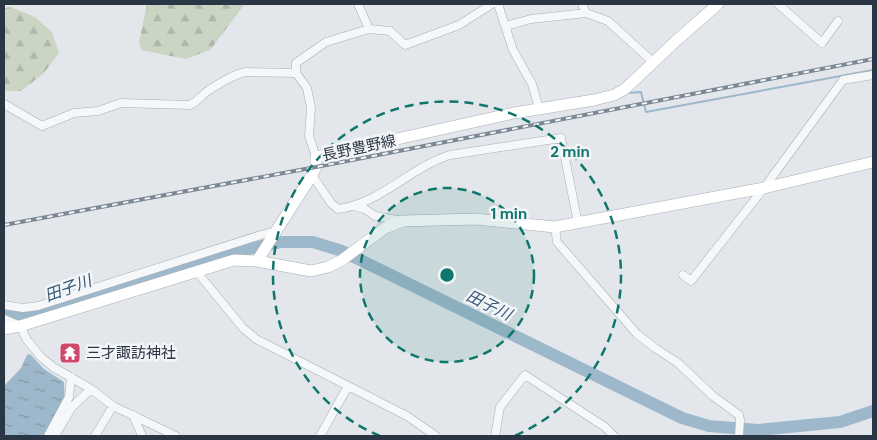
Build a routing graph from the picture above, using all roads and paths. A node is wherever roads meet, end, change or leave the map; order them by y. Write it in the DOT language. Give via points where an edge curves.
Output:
graph roads {
  1 [pos="358,4"];
  2 [pos="492,4"];
  3 [pos="498,4"];
  4 [pos="582,4"];
  5 [pos="718,4"];
  6 [pos="778,4"];
  7 [pos="586,13"];
  8 [pos="838,21"];
  9 [pos="506,26"];
  10 [pos="369,29"];
  11 [pos="653,62"];
  12 [pos="296,73"];
  13 [pos="873,75"];
  14 [pos="4,104"];
  15 [pos="539,108"];
  16 [pos="316,157"];
  17 [pos="873,162"];
  18 [pos="312,175"];
  19 [pos="764,188"];
  20 [pos="353,206"];
  21 [pos="403,221"];
  22 [pos="578,223"];
  23 [pos="555,227"];
  24 [pos="275,233"];
  25 [pos="257,261"];
  26 [pos="197,272"];
  27 [pos="683,275"];
  28 [pos="94,289"];
  29 [pos="98,302"];
  30 [pos="8,306"];
  31 [pos="6,322"];
  32 [pos="20,326"];
  33 [pos="70,376"];
  34 [pos="348,386"];
  35 [pos="90,389"];
  36 [pos="113,406"];
  37 [pos="133,415"];
  38 [pos="48,436"];
  39 [pos="56,436"];
  40 [pos="95,436"];
  41 [pos="142,436"];
  42 [pos="176,436"];
  43 [pos="320,436"];
  44 [pos="436,436"];
  45 [pos="495,436"];
  46 [pos="614,436"];
  47 [pos="739,436"];
  1 -- 10 [label="street"];
  2 -- 10 [label="street" via="459,25 405,45 390,31"];
  3 -- 9 [label="street"];
  4 -- 7 [label="street"];
  5 -- 11 [label="main road, 長野豊野線"];
  6 -- 8 [label="street" via="822,43"];
  7 -- 9 [label="street" via="531,19"];
  7 -- 11 [label="street" via="608,21"];
  9 -- 15 [label="street"];
  10 -- 12 [label="street" via="326,42 296,63"];
  11 -- 15 [label="main road, 長野豊野線" via="625,89 614,95"];
  12 -- 14 [label="street" via="239,73 190,106 121,102 98,111 74,113 42,126"];
  12 -- 16 [label="street" via="307,88 312,108 309,136"];
  13 -- 19 [label="street" via="843,80"];
  15 -- 16 [label="main road, 長野豊野線"];
  16 -- 18 [label="main road, 長野豊野線"];
  17 -- 19 [label="main road"];
  18 -- 20 [label="street" via="338,209"];
  18 -- 24 [label="main road, 長野豊野線"];
  19 -- 22 [label="main road"];
  19 -- 27 [label="street" via="691,281"];
  20 -- 21 [label="street" via="375,216"];
  20 -- 22 [label="street" via="450,155 561,138"];
  21 -- 23 [label="main road" via="475,219"];
  21 -- 25 [label="main road" via="385,228 328,267 311,270"];
  22 -- 23 [label="main road"];
  23 -- 47 [label="street" via="557,242 637,334 678,363 739,415"];
  24 -- 25 [label="main road, 長野豊野線"];
  24 -- 28 [label="street"];
  25 -- 26 [label="main road" via="234,260"];
  26 -- 29 [label="main road"];
  26 -- 34 [label="street" via="256,339"];
  28 -- 29 [label="street"];
  28 -- 30 [label="street" via="38,306"];
  29 -- 32 [label="main road"];
  30 -- 31 [label="street"];
  31 -- 32 [label="main road"];
  32 -- 33 [label="street" via="26,340 40,357"];
  33 -- 35 [label="street"];
  33 -- 38 [label="street" via="69,397"];
  34 -- 43 [label="street"];
  34 -- 44 [label="street" via="407,416"];
  35 -- 36 [label="street"];
  35 -- 39 [label="street" via="72,407"];
  36 -- 37 [label="street"];
  36 -- 40 [label="street"];
  37 -- 41 [label="street"];
  37 -- 42 [label="street"];
  45 -- 46 [label="street" via="500,407 525,375"];
}
